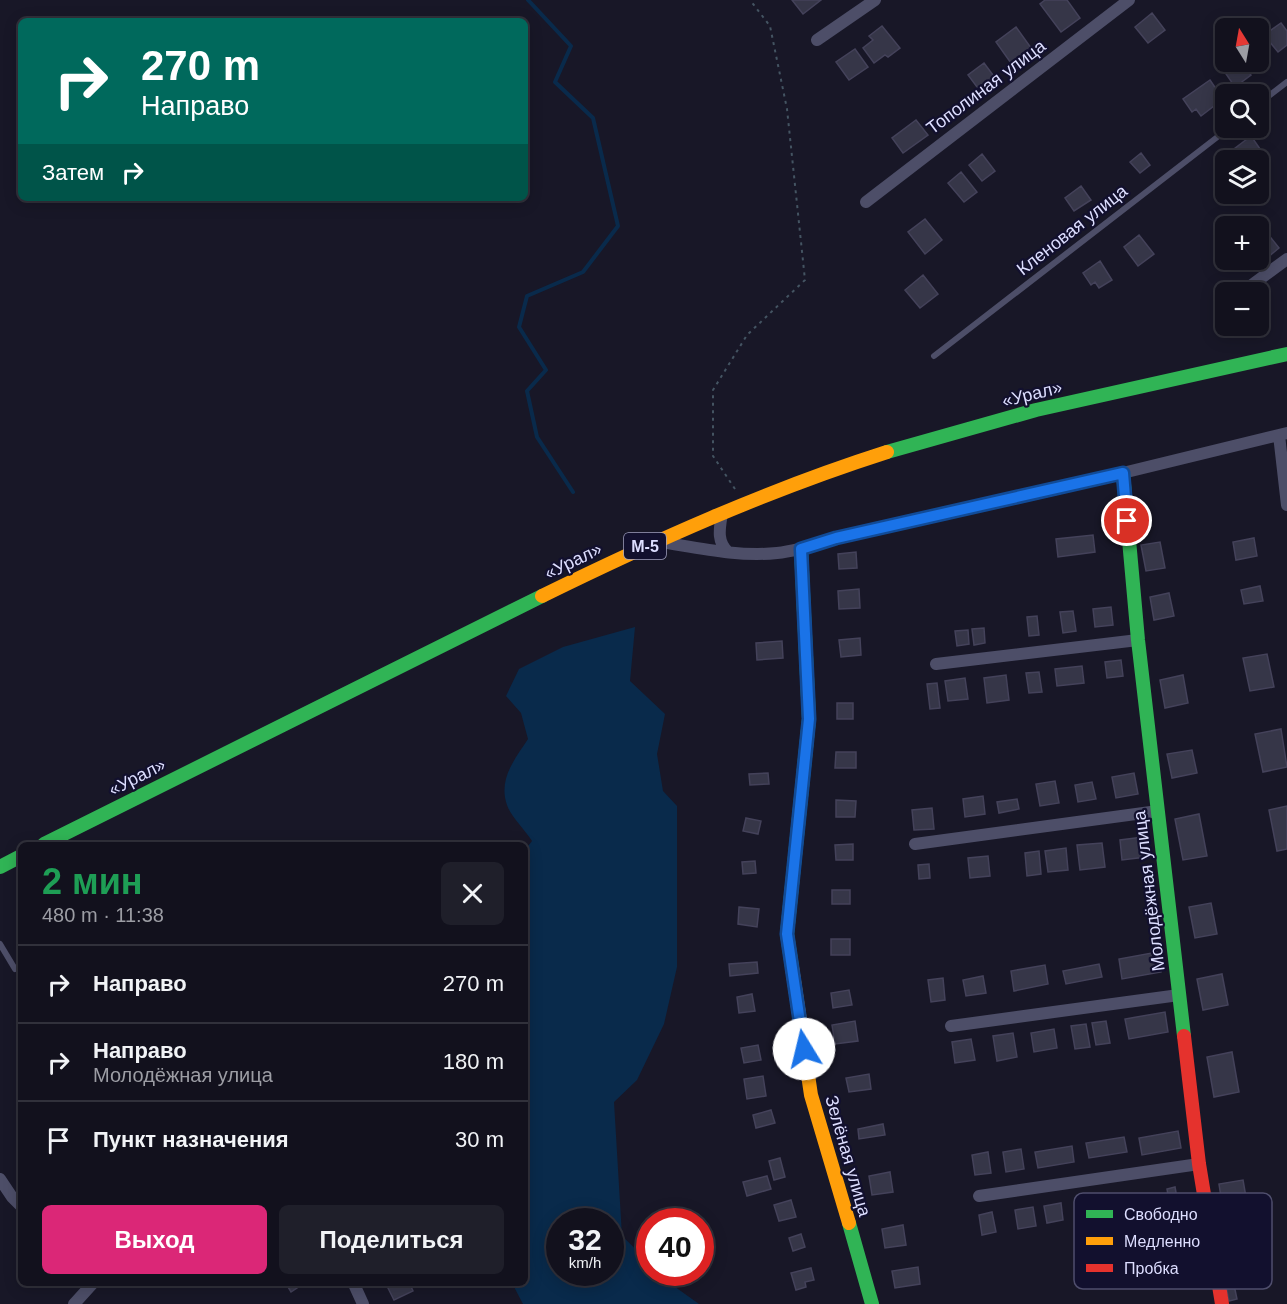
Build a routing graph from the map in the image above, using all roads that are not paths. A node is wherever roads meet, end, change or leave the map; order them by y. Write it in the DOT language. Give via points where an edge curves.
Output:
graph roads {
  1 [pos="875,0"];
  2 [pos="1129,0"];
  3 [pos="817,40"];
  4 [pos="1287,82"];
  5 [pos="1269,96"];
  6 [pos="1216,138"];
  7 [pos="866,202"];
  8 [pos="1287,259"];
  9 [pos="1256,282"];
  10 [pos="1287,354"];
  11 [pos="934,357"];
  12 [pos="1283,434"];
  13 [pos="1123,473"];
  14 [pos="1287,505"];
  15 [pos="722,513"];
  16 [pos="656,541"];
  17 [pos="801,549"];
  18 [pos="728,552"];
  19 [pos="1138,640"];
  20 [pos="936,664"];
  21 [pos="1158,811"];
  22 [pos="48,842"];
  23 [pos="915,844"];
  24 [pos="18,858"];
  25 [pos="0,867"];
  26 [pos="0,944"];
  27 [pos="15,969"];
  28 [pos="1179,995"];
  29 [pos="951,1026"];
  30 [pos="1199,1164"];
  31 [pos="0,1179"];
  32 [pos="1204,1193"];
  33 [pos="979,1196"];
  34 [pos="18,1203"];
  35 [pos="90,1286"];
  36 [pos="355,1286"];
  37 [pos="1220,1289"];
  38 [pos="74,1304"];
  39 [pos="363,1304"];
  40 [pos="872,1304"];
  41 [pos="1222,1304"];
  1 -- 3 [label="street"];
  2 -- 7 [label="street, Тополиная улица"];
  4 -- 5 [label="lane"];
  6 -- 11 [label="lane, Кленовая улица"];
  8 -- 9 [label="street"];
  10 -- 15 [label="main road, «Урал» / М-5" via="934,438"];
  12 -- 13 [label="street"];
  12 -- 14 [label="street"];
  13 -- 17 [label="street"];
  13 -- 19 [label="main road, Молодёжная улица"];
  15 -- 16 [label="main road, «Урал» / М-5"];
  15 -- 18 [label="street" via="720,540"];
  16 -- 18 [label="street"];
  16 -- 22 [label="main road, «Урал» / М-5"];
  17 -- 18 [label="street"];
  17 -- 40 [label="main road, Зелёная улица" via="809,719 787,934 811,1095"];
  19 -- 20 [label="street"];
  19 -- 21 [label="main road, Молодёжная улица"];
  21 -- 23 [label="street"];
  21 -- 28 [label="main road, Молодёжная улица"];
  24 -- 25 [label="main road"];
  26 -- 27 [label="lane"];
  28 -- 29 [label="street"];
  28 -- 30 [label="main road, Молодёжная улица"];
  30 -- 32 [label="main road, Молодёжная улица"];
  30 -- 33 [label="street"];
  31 -- 34 [label="street"];
  35 -- 38 [label="street"];
  36 -- 39 [label="street"];
  37 -- 41 [label="main road, Молодёжная улица"];
}
